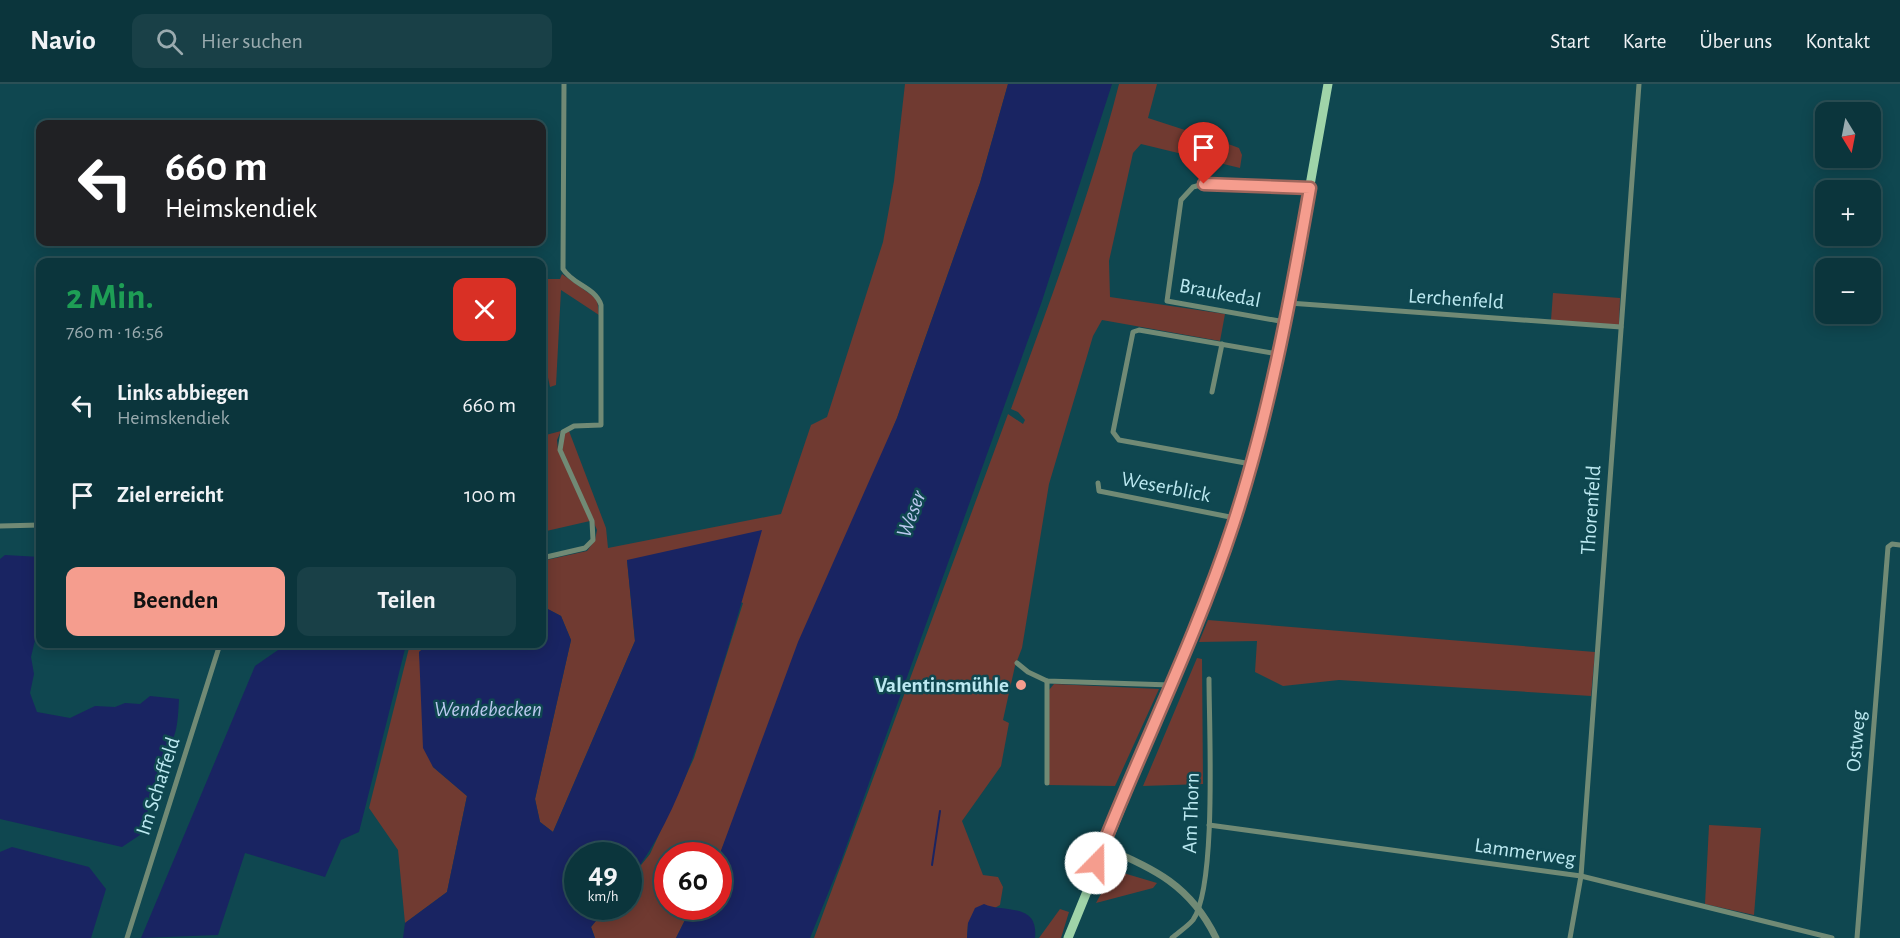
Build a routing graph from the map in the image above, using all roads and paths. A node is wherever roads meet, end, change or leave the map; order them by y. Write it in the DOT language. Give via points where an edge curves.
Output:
graph roads {
  1 [pos="564,84"];
  2 [pos="1328,84"];
  3 [pos="1639,84"];
  4 [pos="1310,188"];
  5 [pos="1289,303"];
  6 [pos="1285,322"];
  7 [pos="1621,327"];
  8 [pos="1222,344"];
  9 [pos="1278,354"];
  10 [pos="1212,392"];
  11 [pos="1251,464"];
  12 [pos="1098,483"];
  13 [pos="1235,518"];
  14 [pos="36,525"];
  15 [pos="0,526"];
  16 [pos="1900,545"];
  17 [pos="546,557"];
  18 [pos="219,648"];
  19 [pos="1017,663"];
  20 [pos="1209,679"];
  21 [pos="1047,681"];
  22 [pos="1171,685"];
  23 [pos="1047,783"];
  24 [pos="1209,825"];
  25 [pos="1103,847"];
  26 [pos="1581,876"];
  27 [pos="1199,907"];
  28 [pos="128,938"];
  29 [pos="1068,938"];
  30 [pos="1172,938"];
  31 [pos="1216,938"];
  32 [pos="1570,938"];
  33 [pos="1832,938"];
  34 [pos="1857,938"];
  1 -- 17 [label="street" via="563,269 598,297 603,318 601,425 574,426 563,432 560,440 560,450 592,521 593,540 585,548"];
  2 -- 4 [label="main road"];
  3 -- 7 [label="street, Thorenfeld"];
  4 -- 5 [label="main road"];
  4 -- 6 [label="street, Braukedal" via="1204,184 1193,187 1180,200 1167,301"];
  5 -- 6 [label="main road"];
  5 -- 7 [label="street, Lerchenfeld"];
  6 -- 9 [label="main road"];
  7 -- 26 [label="street, Thorenfeld"];
  8 -- 9 [label="street"];
  8 -- 10 [label="street"];
  8 -- 11 [label="street" via="1135,331 1113,432 1119,440"];
  9 -- 11 [label="main road"];
  11 -- 13 [label="main road"];
  12 -- 13 [label="street, Weserblick" via="1099,491"];
  13 -- 22 [label="main road"];
  14 -- 15 [label="street"];
  16 -- 34 [label="street, Ostweg" via="1888,547"];
  18 -- 28 [label="street, Im Schaffeld"];
  19 -- 21 [label="street"];
  20 -- 24 [label="street, Am Thorn"];
  21 -- 22 [label="street"];
  21 -- 23 [label="street"];
  22 -- 25 [label="main road"];
  24 -- 26 [label="street, Lammerweg"];
  24 -- 27 [label="street, Am Thorn"];
  25 -- 27 [label="street" via="1148,865 1170,879"];
  25 -- 29 [label="main road"];
  26 -- 32 [label="street, Thorenfeld"];
  26 -- 33 [label="street, Lammerweg"];
  27 -- 30 [label="street, Am Thorn" via="1192,920"];
  27 -- 31 [label="street"];
}
